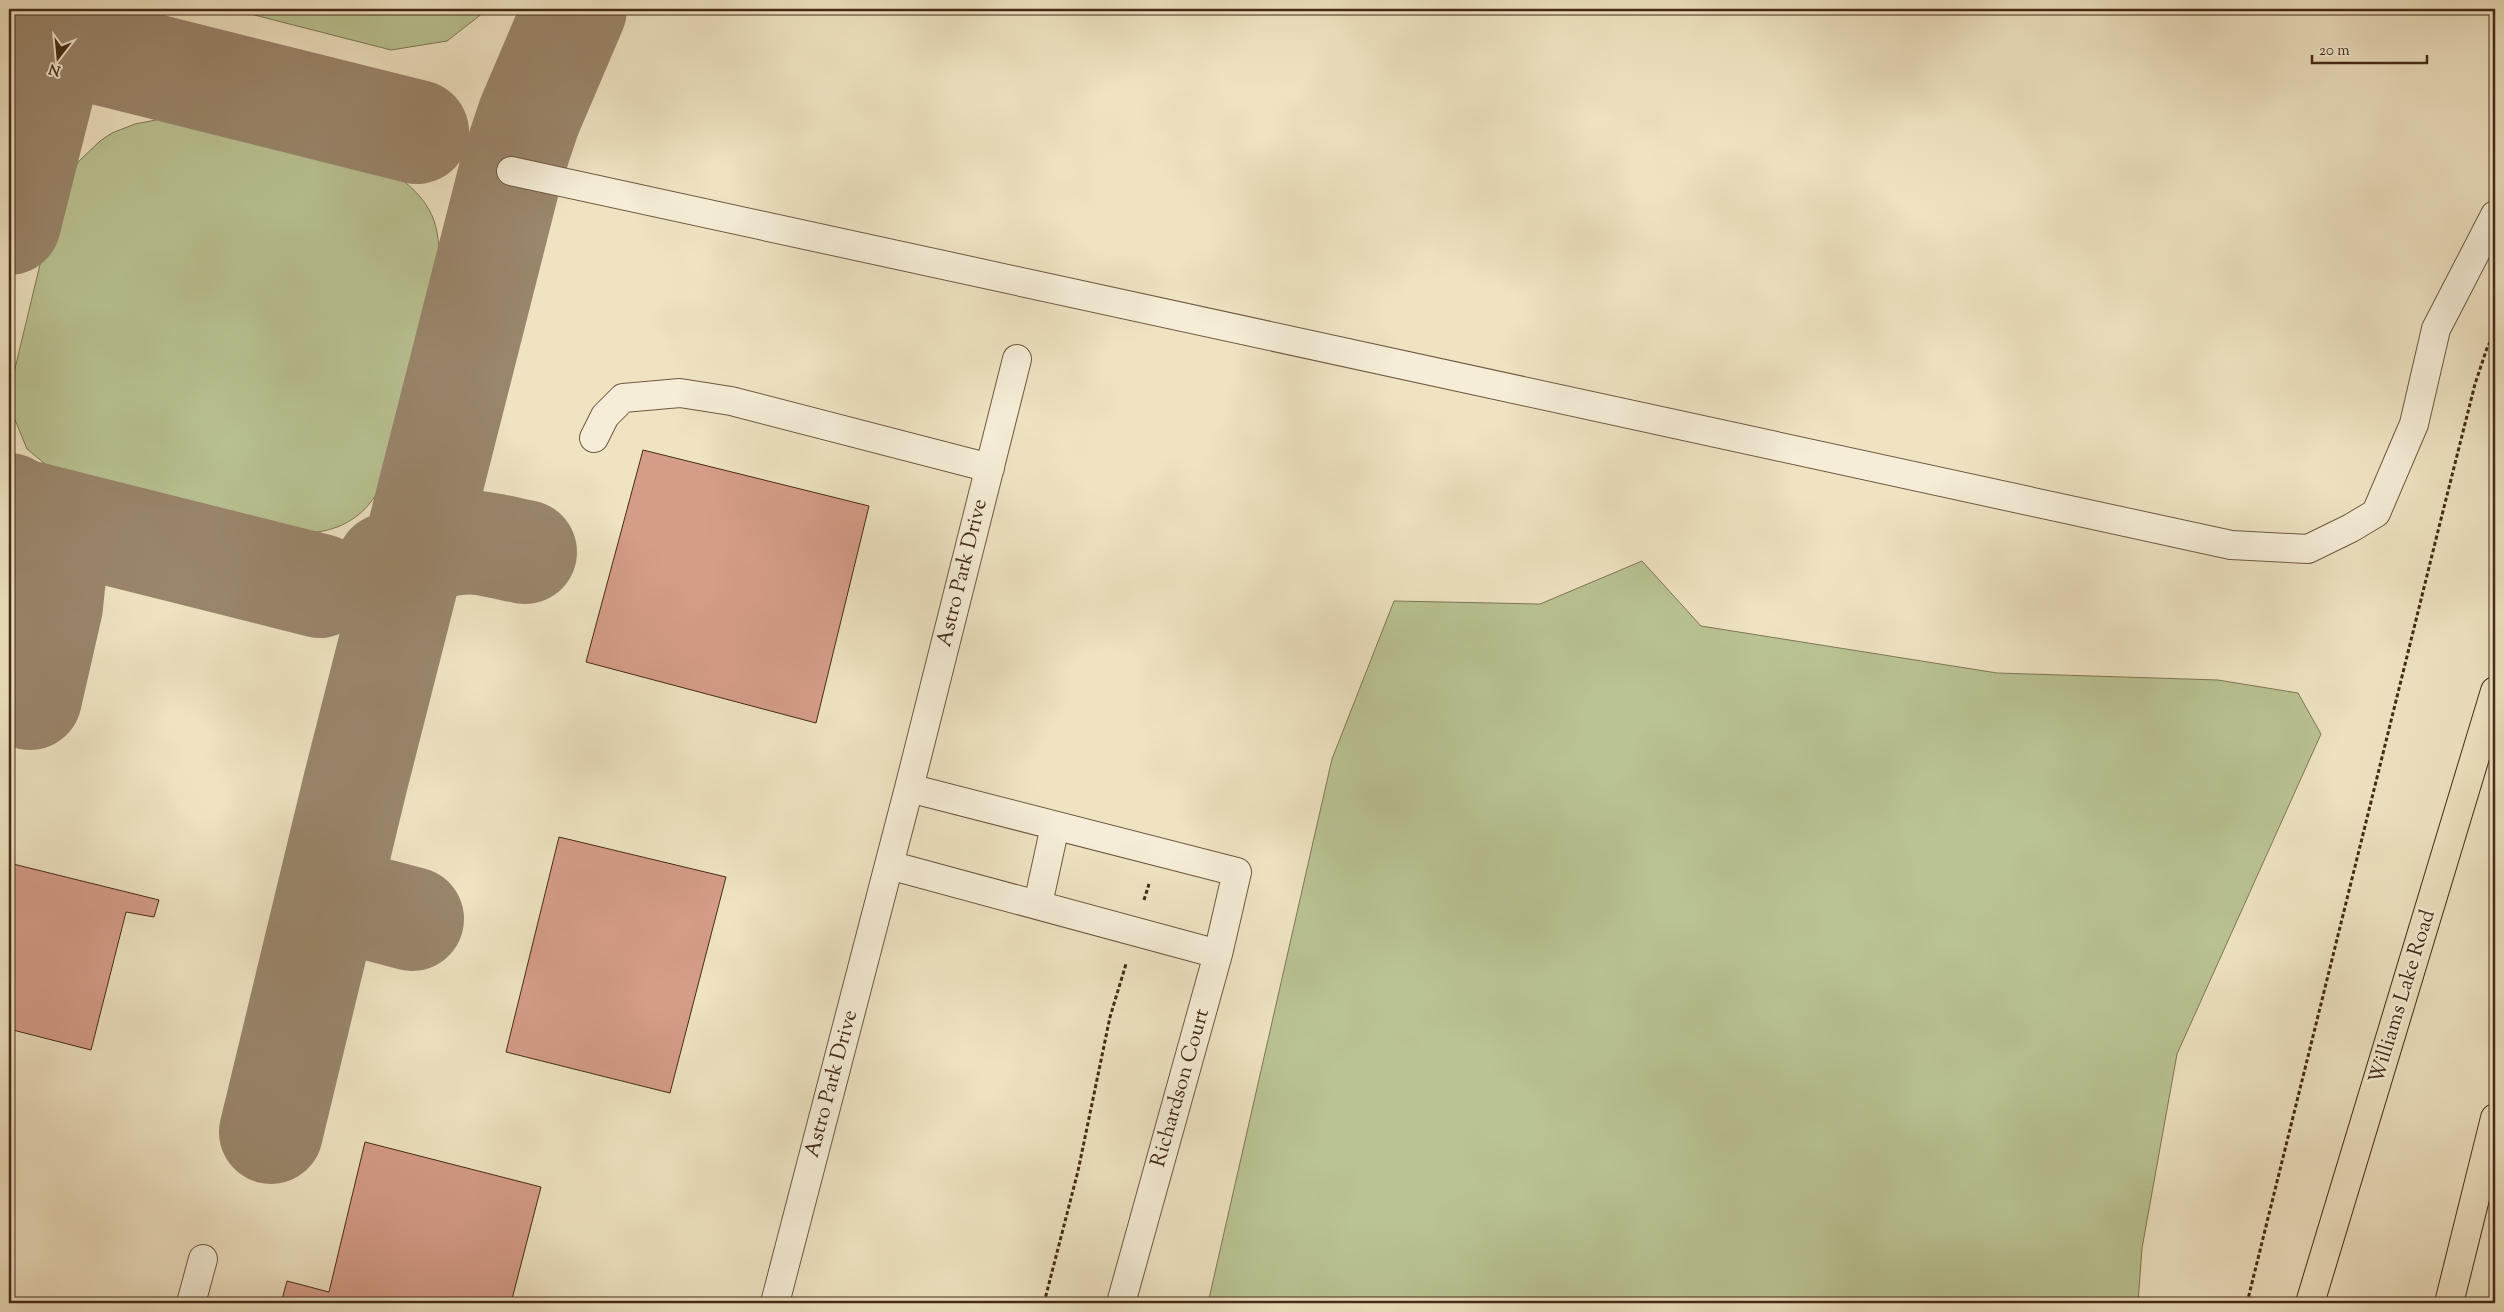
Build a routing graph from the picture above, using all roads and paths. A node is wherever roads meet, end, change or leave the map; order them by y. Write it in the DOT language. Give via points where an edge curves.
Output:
graph roads {
  1 [pos="510,171"];
  2 [pos="2495,215"];
  3 [pos="2495,333"];
  4 [pos="1017,359"];
  5 [pos="594,438"];
  6 [pos="990,468"];
  7 [pos="2495,691"];
  8 [pos="909,788"];
  9 [pos="1055,826"];
  10 [pos="1157,853"];
  11 [pos="889,865"];
  12 [pos="1038,904"];
  13 [pos="1136,931"];
  14 [pos="1218,954"];
  15 [pos="2495,1118"];
  16 [pos="203,1259"];
  17 [pos="191,1303"];
  18 [pos="775,1303"];
  19 [pos="1044,1303"];
  20 [pos="1121,1303"];
  21 [pos="2247,1303"];
  22 [pos="2310,1303"];
  23 [pos="2449,1303"];
  1 -- 2 [label="street" via="2231,545 2273,549 2308,549 2376,513 2414,424 2436,330"];
  3 -- 21 [label="path" via="2475,384"];
  4 -- 6 [label="street, Astro Park Drive"];
  5 -- 6 [label="street" via="606,416 624,398 680,393 731,400"];
  6 -- 8 [label="street, Astro Park Drive"];
  7 -- 22 [label="main road, Williams Lake Road"];
  8 -- 9 [label="street"];
  8 -- 11 [label="street, Astro Park Drive"];
  9 -- 10 [label="street"];
  9 -- 12 [label="street"];
  10 -- 13 [label="path"];
  10 -- 14 [label="street, Richardson Court" via="1237,872"];
  11 -- 12 [label="street"];
  11 -- 18 [label="street, Astro Park Drive"];
  12 -- 13 [label="street"];
  13 -- 14 [label="street"];
  13 -- 19 [label="path" via="1110,1017 1078,1171"];
  14 -- 20 [label="street, Richardson Court"];
  15 -- 23 [label="main road"];
  16 -- 17 [label="street"];
}
